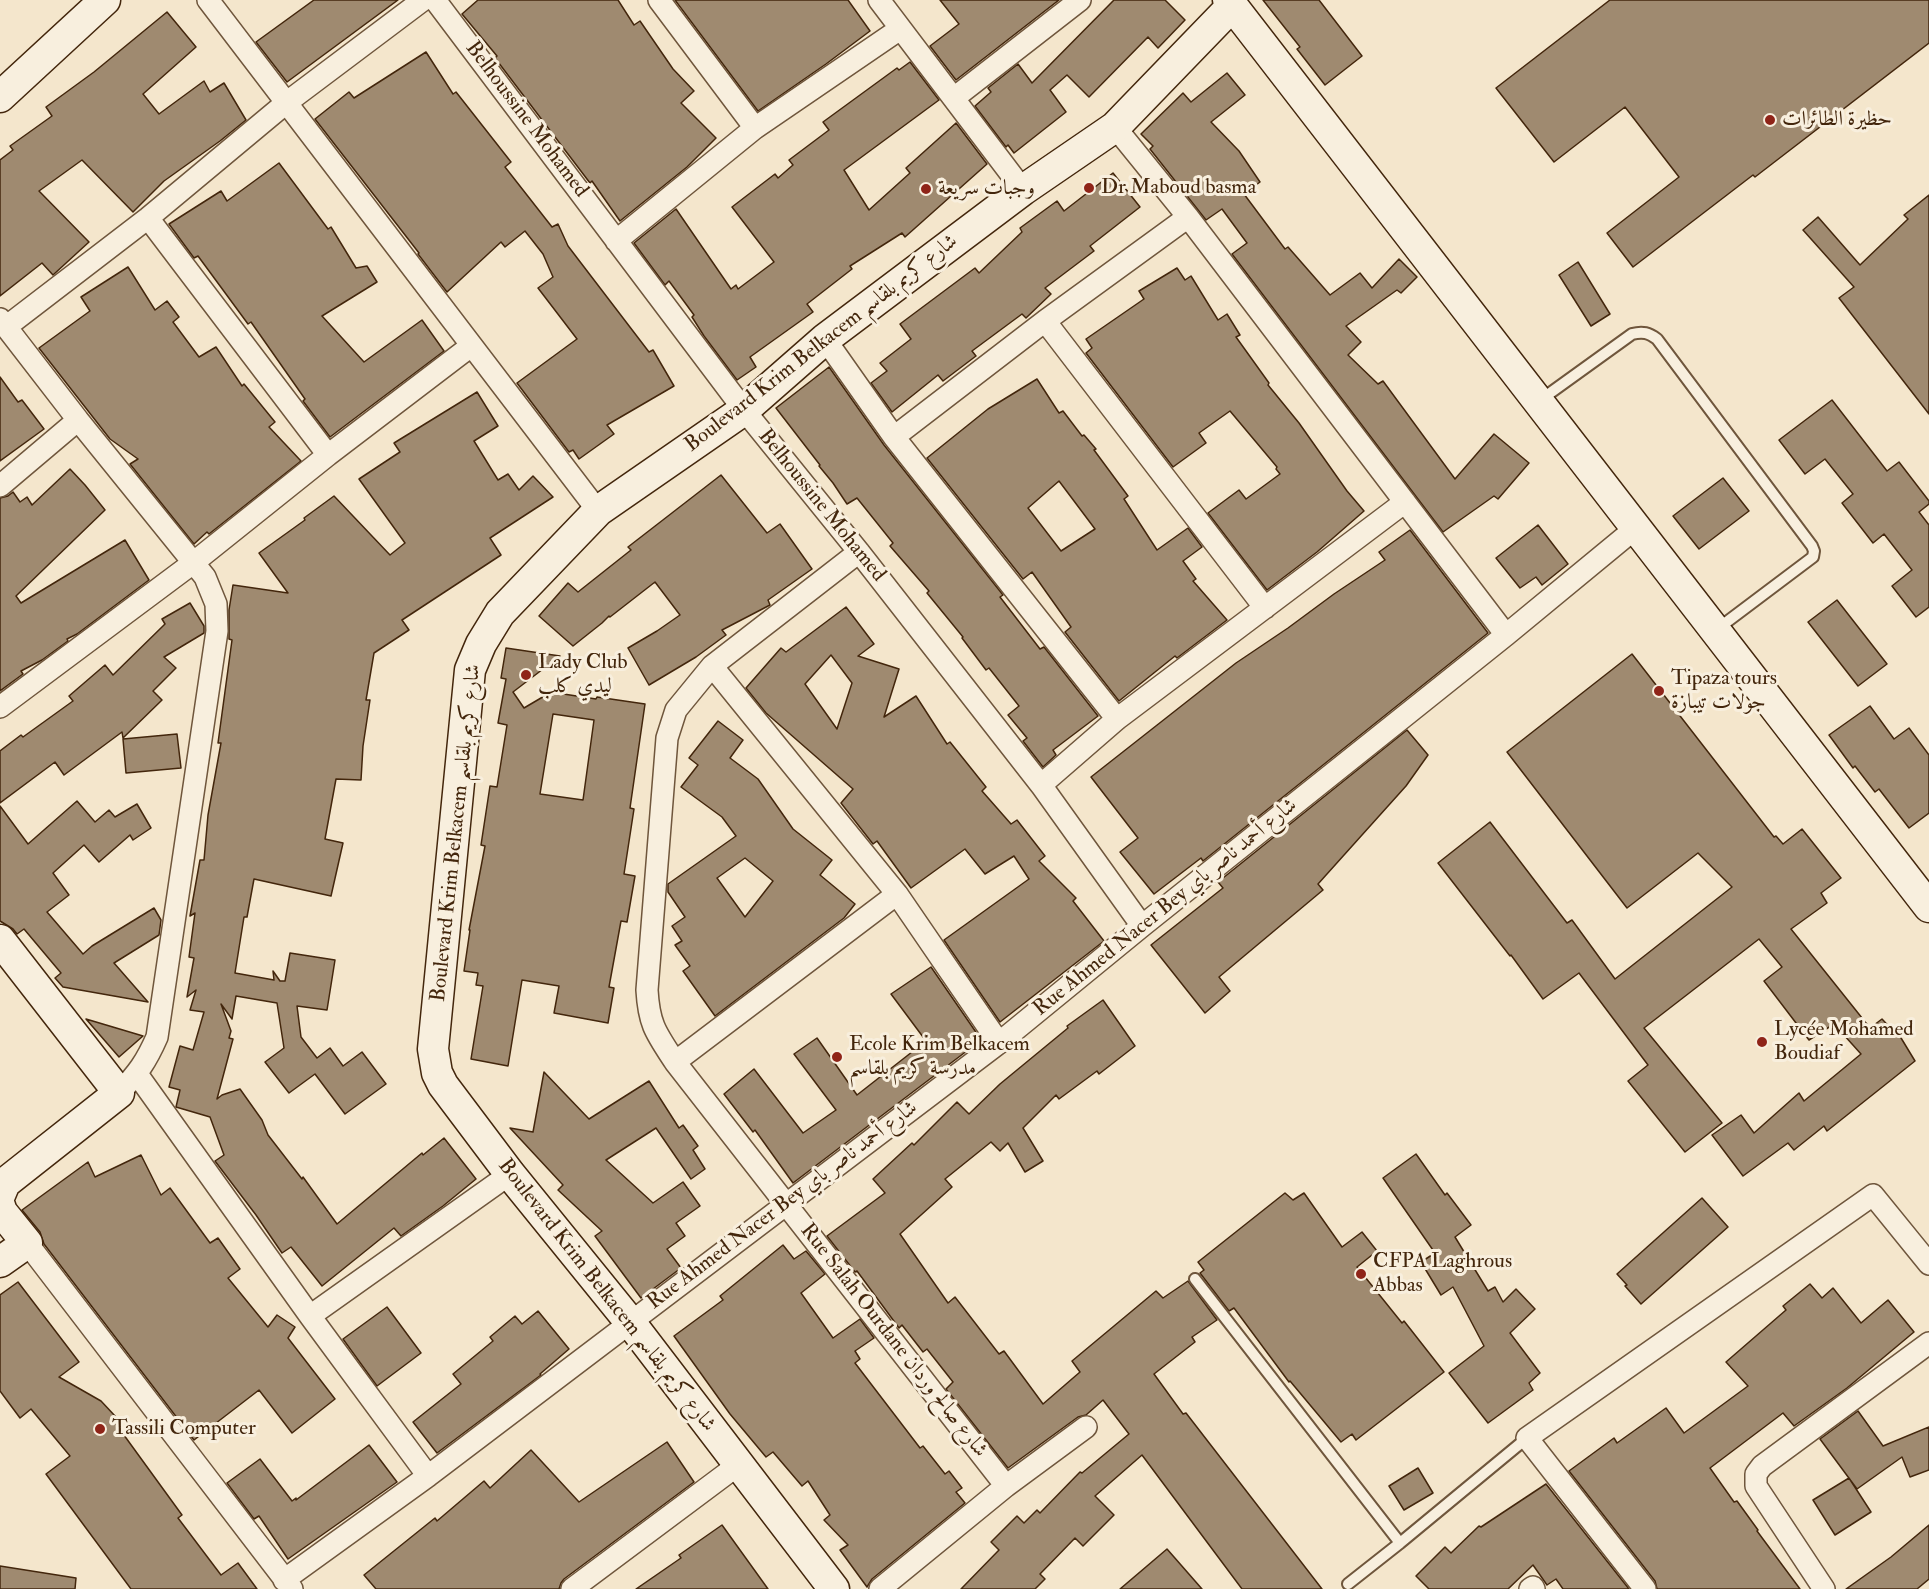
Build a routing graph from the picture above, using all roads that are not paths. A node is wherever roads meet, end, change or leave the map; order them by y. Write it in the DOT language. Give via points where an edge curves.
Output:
graph roads {
  1 [pos="105,0"];
  2 [pos="208,0"];
  3 [pos="423,0"];
  4 [pos="435,0"];
  5 [pos="659,0"];
  6 [pos="879,0"];
  7 [pos="1080,0"];
  8 [pos="1230,3"];
  9 [pos="900,28"];
  10 [pos="0,97"];
  11 [pos="954,98"];
  12 [pos="286,103"];
  13 [pos="1115,127"];
  14 [pos="755,128"];
  15 [pos="1023,190"];
  16 [pos="1188,217"];
  17 [pos="148,218"];
  18 [pos="616,241"];
  19 [pos="1045,321"];
  20 [pos="3,323"];
  21 [pos="825,339"];
  22 [pos="471,346"];
  23 [pos="1538,401"];
  24 [pos="744,410"];
  25 [pos="78,420"];
  26 [pos="894,437"];
  27 [pos="328,455"];
  28 [pos="0,486"];
  29 [pos="1405,502"];
  30 [pos="598,511"];
  31 [pos="1637,527"];
  32 [pos="859,552"];
  33 [pos="193,563"];
  34 [pos="1264,608"];
  35 [pos="1716,630"];
  36 [pos="1506,635"];
  37 [pos="712,666"];
  38 [pos="0,707"];
  39 [pos="1118,719"];
  40 [pos="1041,785"];
  41 [pos="897,894"];
  42 [pos="1929,907"];
  43 [pos="1142,926"];
  44 [pos="0,940"];
  45 [pos="999,1043"];
  46 [pos="675,1062"];
  47 [pos="128,1084"];
  48 [pos="510,1174"];
  49 [pos="0,1195"];
  50 [pos="786,1204"];
  51 [pos="0,1206"];
  52 [pos="27,1244"];
  53 [pos="0,1262"];
  54 [pos="1929,1264"];
  55 [pos="1195,1279"];
  56 [pos="310,1316"];
  57 [pos="630,1322"];
  58 [pos="1929,1343"];
  59 [pos="1086,1427"];
  60 [pos="1527,1438"];
  61 [pos="738,1465"];
  62 [pos="428,1476"];
  63 [pos="1006,1486"];
  64 [pos="1400,1543"];
  65 [pos="288,1584"];
  66 [pos="1348,1584"];
  67 [pos="572,1589"];
  68 [pos="834,1589"];
  69 [pos="880,1589"];
  70 [pos="1645,1589"];
  71 [pos="1824,1589"];
  1 -- 10 [label="street"];
  2 -- 12 [label="street"];
  3 -- 12 [label="street"];
  4 -- 18 [label="street, Belhoussine Mohamed"];
  5 -- 14 [label="street"];
  6 -- 9 [label="street"];
  7 -- 11 [label="street"];
  8 -- 13 [label="street, Boulevard Krim Belkacem شارع كريم بلقاسم"];
  8 -- 23 [label="street"];
  9 -- 11 [label="street"];
  9 -- 14 [label="street"];
  11 -- 15 [label="street"];
  12 -- 17 [label="street"];
  12 -- 22 [label="street"];
  13 -- 15 [label="street, Boulevard Krim Belkacem شارع كريم بلقاسم"];
  13 -- 16 [label="street"];
  14 -- 18 [label="street"];
  15 -- 21 [label="street, Boulevard Krim Belkacem شارع كريم بلقاسم"];
  16 -- 19 [label="street"];
  16 -- 29 [label="street"];
  17 -- 20 [label="street"];
  17 -- 27 [label="street"];
  18 -- 24 [label="street, Belhoussine Mohamed"];
  19 -- 26 [label="street"];
  19 -- 34 [label="street"];
  20 -- 25 [label="street"];
  21 -- 24 [label="street, Boulevard Krim Belkacem شارع كريم بلقاسم"];
  21 -- 26 [label="street"];
  22 -- 27 [label="street"];
  22 -- 30 [label="street"];
  23 -- 31 [label="street"];
  23 -- 35 [label="lane" via="1632,334 1641,332 1657,339 1814,551 1813,557"];
  24 -- 30 [label="street, Boulevard Krim Belkacem شارع كريم بلقاسم"];
  24 -- 32 [label="street, Belhoussine Mohamed"];
  25 -- 28 [label="street"];
  25 -- 33 [label="street"];
  26 -- 39 [label="street"];
  27 -- 33 [label="street"];
  29 -- 34 [label="street"];
  29 -- 36 [label="street"];
  30 -- 48 [label="street, Boulevard Krim Belkacem شارع كريم بلقاسم" via="500,613 471,670 434,1061 443,1084"];
  31 -- 35 [label="street"];
  31 -- 36 [label="street, Rue Ahmed Nacer Bey شارع أحمد ناصر باي"];
  32 -- 37 [label="street, Rue Salah Ourdane شارع صالح وردان"];
  32 -- 40 [label="street, Belhoussine Mohamed"];
  33 -- 38 [label="street"];
  33 -- 47 [label="street" via="212,590 217,631 157,1037 147,1060"];
  34 -- 39 [label="street"];
  35 -- 42 [label="street"];
  36 -- 43 [label="street, Rue Ahmed Nacer Bey شارع أحمد ناصر باي"];
  37 -- 41 [label="street"];
  37 -- 46 [label="street, Rue Salah Ourdane شارع صالح وردان" via="676,710 667,738 647,990 653,1029"];
  39 -- 40 [label="street"];
  40 -- 43 [label="street, Belhoussine Mohamed"];
  41 -- 45 [label="street"];
  41 -- 46 [label="street"];
  43 -- 45 [label="street, Rue Ahmed Nacer Bey شارع أحمد ناصر باي"];
  44 -- 47 [label="street"];
  45 -- 50 [label="street, Rue Ahmed Nacer Bey شارع أحمد ناصر باي"];
  46 -- 50 [label="street, Rue Salah Ourdane شارع صالح وردان"];
  47 -- 49 [label="street" via="5,1183"];
  47 -- 56 [label="street"];
  48 -- 56 [label="street"];
  48 -- 57 [label="street, Boulevard Krim Belkacem شارع كريم بلقاسم"];
  50 -- 57 [label="street, Rue Ahmed Nacer Bey شارع أحمد ناصر باي"];
  50 -- 63 [label="street, Rue Salah Ourdane شارع صالح وردان"];
  51 -- 52 [label="street"];
  52 -- 53 [label="street"];
  52 -- 65 [label="street"];
  54 -- 60 [label="street" via="1873,1195"];
  55 -- 64 [label="lane"];
  56 -- 62 [label="street"];
  57 -- 61 [label="street, Boulevard Krim Belkacem شارع كريم بلقاسم"];
  57 -- 62 [label="street, Rue Ahmed Nacer Bey شارع أحمد ناصر باي"];
  58 -- 71 [label="street" via="1756,1474 1756,1486"];
  59 -- 63 [label="street"];
  60 -- 64 [label="lane"];
  60 -- 70 [label="street"];
  61 -- 67 [label="street"];
  61 -- 68 [label="street, Boulevard Krim Belkacem شارع كريم بلقاسم"];
  62 -- 65 [label="street, Rue Ahmed Nacer Bey شارع أحمد ناصر باي"];
  63 -- 69 [label="street"];
  64 -- 66 [label="lane"];
}
